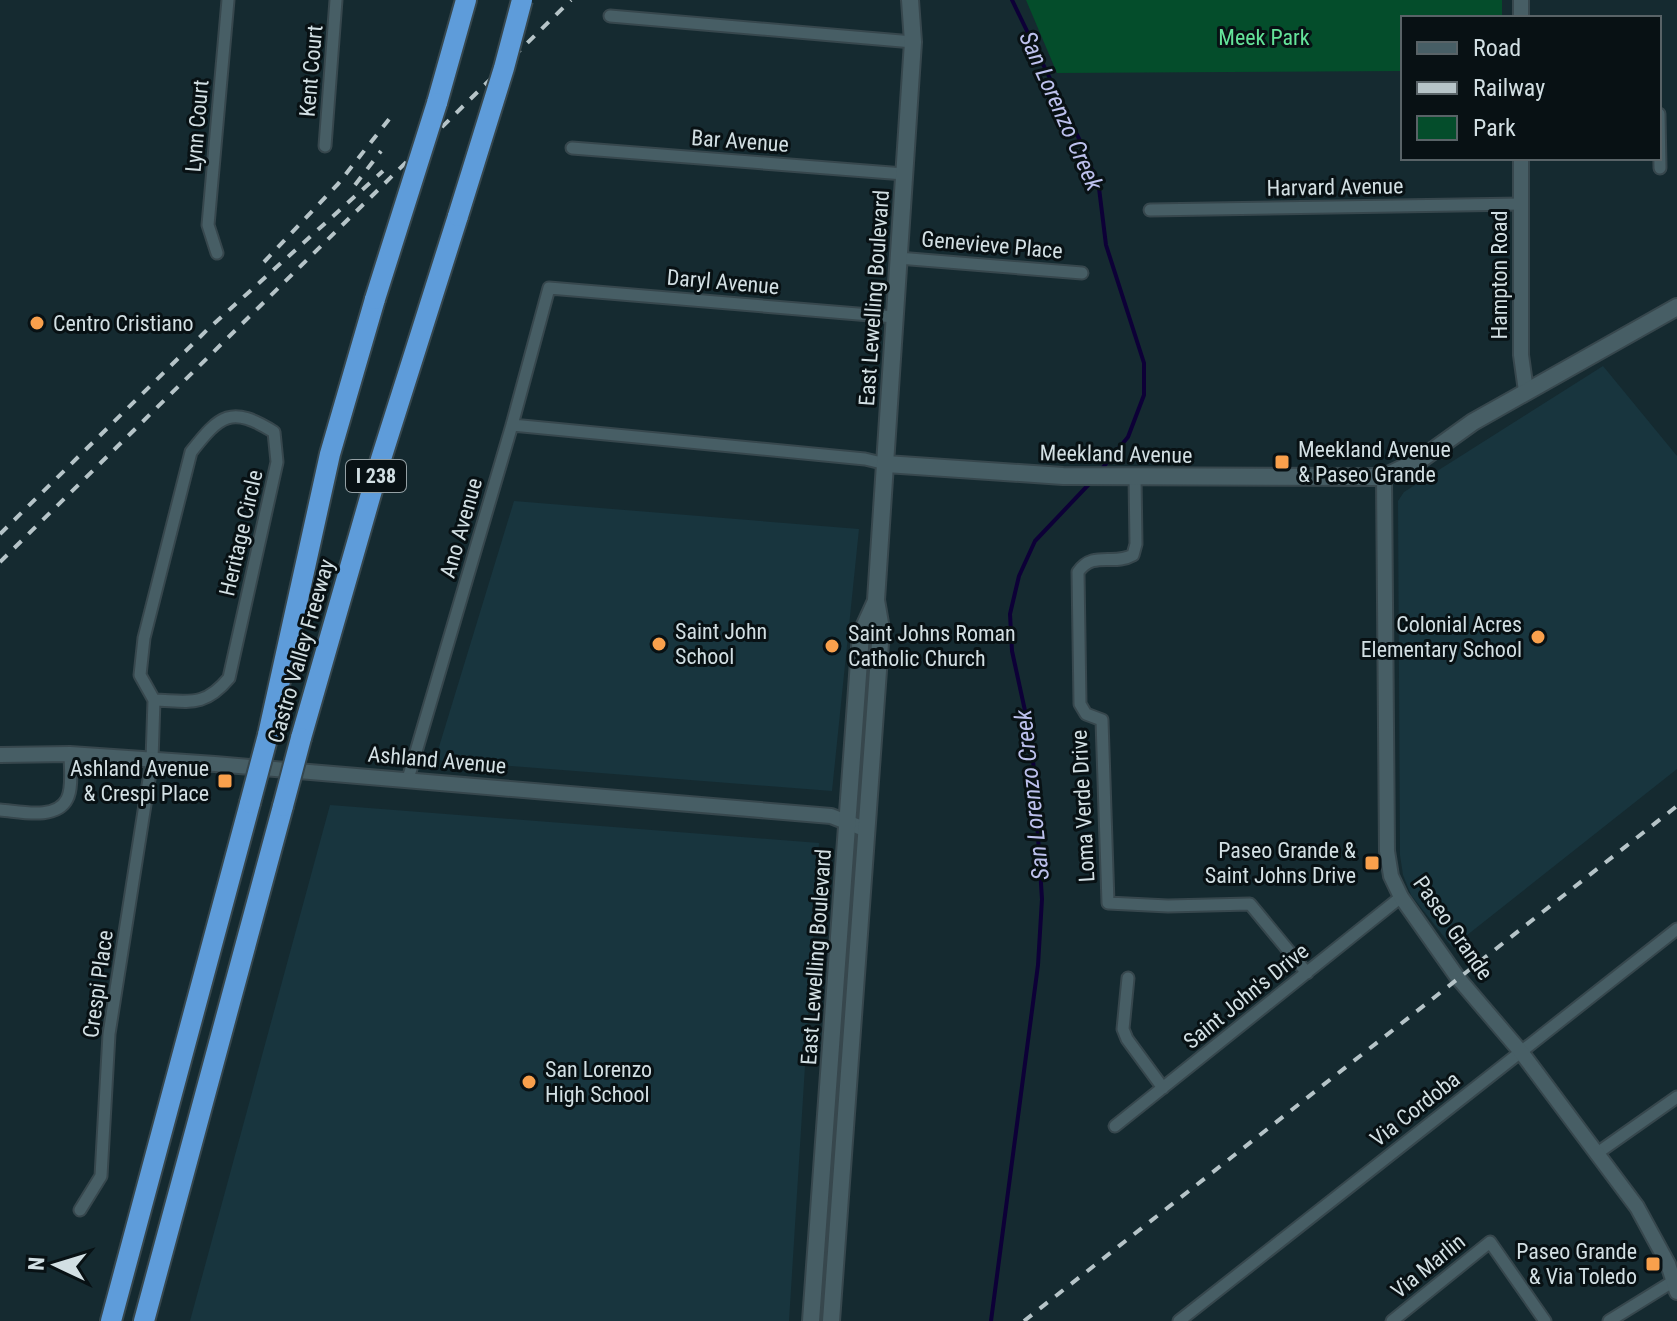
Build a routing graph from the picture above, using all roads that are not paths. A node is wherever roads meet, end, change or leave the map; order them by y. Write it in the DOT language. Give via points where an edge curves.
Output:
graph roads {
  1 [pos="228,0"];
  2 [pos="336,0"];
  3 [pos="466,0"];
  4 [pos="522,0"];
  5 [pos="910,0"];
  6 [pos="610,16"];
  7 [pos="913,42"];
  8 [pos="325,146"];
  9 [pos="572,148"];
  10 [pos="1521,160"];
  11 [pos="1660,160"];
  12 [pos="1660,168"];
  13 [pos="904,174"];
  14 [pos="1521,204"];
  15 [pos="1150,210"];
  16 [pos="217,253"];
  17 [pos="898,258"];
  18 [pos="1082,273"];
  19 [pos="549,288"];
  20 [pos="1677,307"];
  21 [pos="894,317"];
  22 [pos="1526,391"];
  23 [pos="512,425"];
  24 [pos="886,464"];
  25 [pos="1127,477"];
  26 [pos="1384,477"];
  27 [pos="876,600"];
  28 [pos="154,700"];
  29 [pos="70,754"];
  30 [pos="0,755"];
  31 [pos="152,760"];
  32 [pos="408,779"];
  33 [pos="0,810"];
  34 [pos="847,822"];
  35 [pos="867,830"];
  36 [pos="1401,897"];
  37 [pos="1677,929"];
  38 [pos="1307,973"];
  39 [pos="1128,978"];
  40 [pos="1521,1052"];
  41 [pos="1163,1088"];
  42 [pos="1677,1097"];
  43 [pos="1115,1126"];
  44 [pos="825,1141"];
  45 [pos="846,1141"];
  46 [pos="1596,1154"];
  47 [pos="80,1210"];
  48 [pos="1676,1284"];
  49 [pos="111,1321"];
  50 [pos="144,1321"];
  51 [pos="811,1321"];
  52 [pos="831,1321"];
  53 [pos="1179,1321"];
  54 [pos="1392,1321"];
  55 [pos="1545,1321"];
  56 [pos="1609,1321"];
  1 -- 16 [label="street, Lynn Court" via="208,225"];
  2 -- 8 [label="street, Kent Court"];
  3 -- 49 [label="highway, Castro Valley Freeway / I 238, bridge" via="327,467 268,735"];
  4 -- 50 [label="highway, Castro Valley Freeway / I 238, bridge" via="301,738"];
  5 -- 7 [label="main road, East Lewelling Boulevard"];
  6 -- 7 [label="street"];
  7 -- 13 [label="main road, East Lewelling Boulevard"];
  9 -- 13 [label="street, Bar Avenue"];
  10 -- 14 [label="street, Hampton Road"];
  11 -- 12 [label="street"];
  13 -- 17 [label="main road, East Lewelling Boulevard"];
  14 -- 15 [label="street, Harvard Avenue"];
  14 -- 22 [label="street, Hampton Road" via="1521,355"];
  17 -- 18 [label="street, Genevieve Place"];
  17 -- 21 [label="main road, East Lewelling Boulevard"];
  19 -- 21 [label="street, Daryl Avenue"];
  19 -- 23 [label="street, Ano Avenue"];
  20 -- 22 [label="main road, Meekland Avenue"];
  21 -- 24 [label="main road, East Lewelling Boulevard"];
  22 -- 26 [label="main road, Meekland Avenue" via="1420,460"];
  23 -- 24 [label="street, Meekland Avenue"];
  23 -- 32 [label="street, Ano Avenue"];
  24 -- 25 [label="main road, Meekland Avenue"];
  24 -- 27 [label="main road, East Lewelling Boulevard"];
  25 -- 26 [label="main road, Meekland Avenue"];
  25 -- 38 [label="street, Loma Verde Drive" via="1133,555 1092,559 1078,572 1080,704 1086,714 1102,720 1108,903 1250,904"];
  26 -- 36 [label="street, Paseo Grande" via="1387,851"];
  27 -- 34 [label="main road, East Lewelling Boulevard" via="861,634"];
  27 -- 35 [label="main road, East Lewelling Boulevard" via="881,629"];
  28 -- 28 [label="street, Heritage Circle" via="140,675 144,638 191,452 211,427 228,418 250,417 274,432 277,462 229,678 216,694 197,701"];
  28 -- 31 [label="street, Heritage Circle"];
  29 -- 30 [label="street, Ashland Avenue"];
  29 -- 31 [label="street, Ashland Avenue"];
  29 -- 33 [label="street" via="68,798 59,807 41,813"];
  31 -- 32 [label="street, Ashland Avenue"];
  31 -- 47 [label="street, Crespi Place" via="109,1034 101,1176"];
  32 -- 34 [label="street, Ashland Avenue" via="834,816"];
  34 -- 35 [label="street, Ashland Avenue"];
  34 -- 44 [label="main road, East Lewelling Boulevard"];
  35 -- 45 [label="main road, East Lewelling Boulevard"];
  36 -- 38 [label="street, Saint John's Drive"];
  36 -- 40 [label="street, Paseo Grande" via="1458,978"];
  37 -- 40 [label="street, Via Cordoba"];
  38 -- 41 [label="street, Saint John's Drive"];
  39 -- 41 [label="street" via="1123,1029"];
  40 -- 46 [label="street, Paseo Grande"];
  40 -- 53 [label="street, Via Cordoba"];
  41 -- 43 [label="street, Saint John's Drive"];
  42 -- 46 [label="street"];
  44 -- 45 [label="main road"];
  44 -- 51 [label="main road, East Lewelling Boulevard"];
  45 -- 52 [label="main road, East Lewelling Boulevard"];
  46 -- 48 [label="street, Paseo Grande" via="1637,1207"];
  48 -- 56 [label="street"];
  54 -- 55 [label="street, Via Marlin" via="1490,1242"];
}
